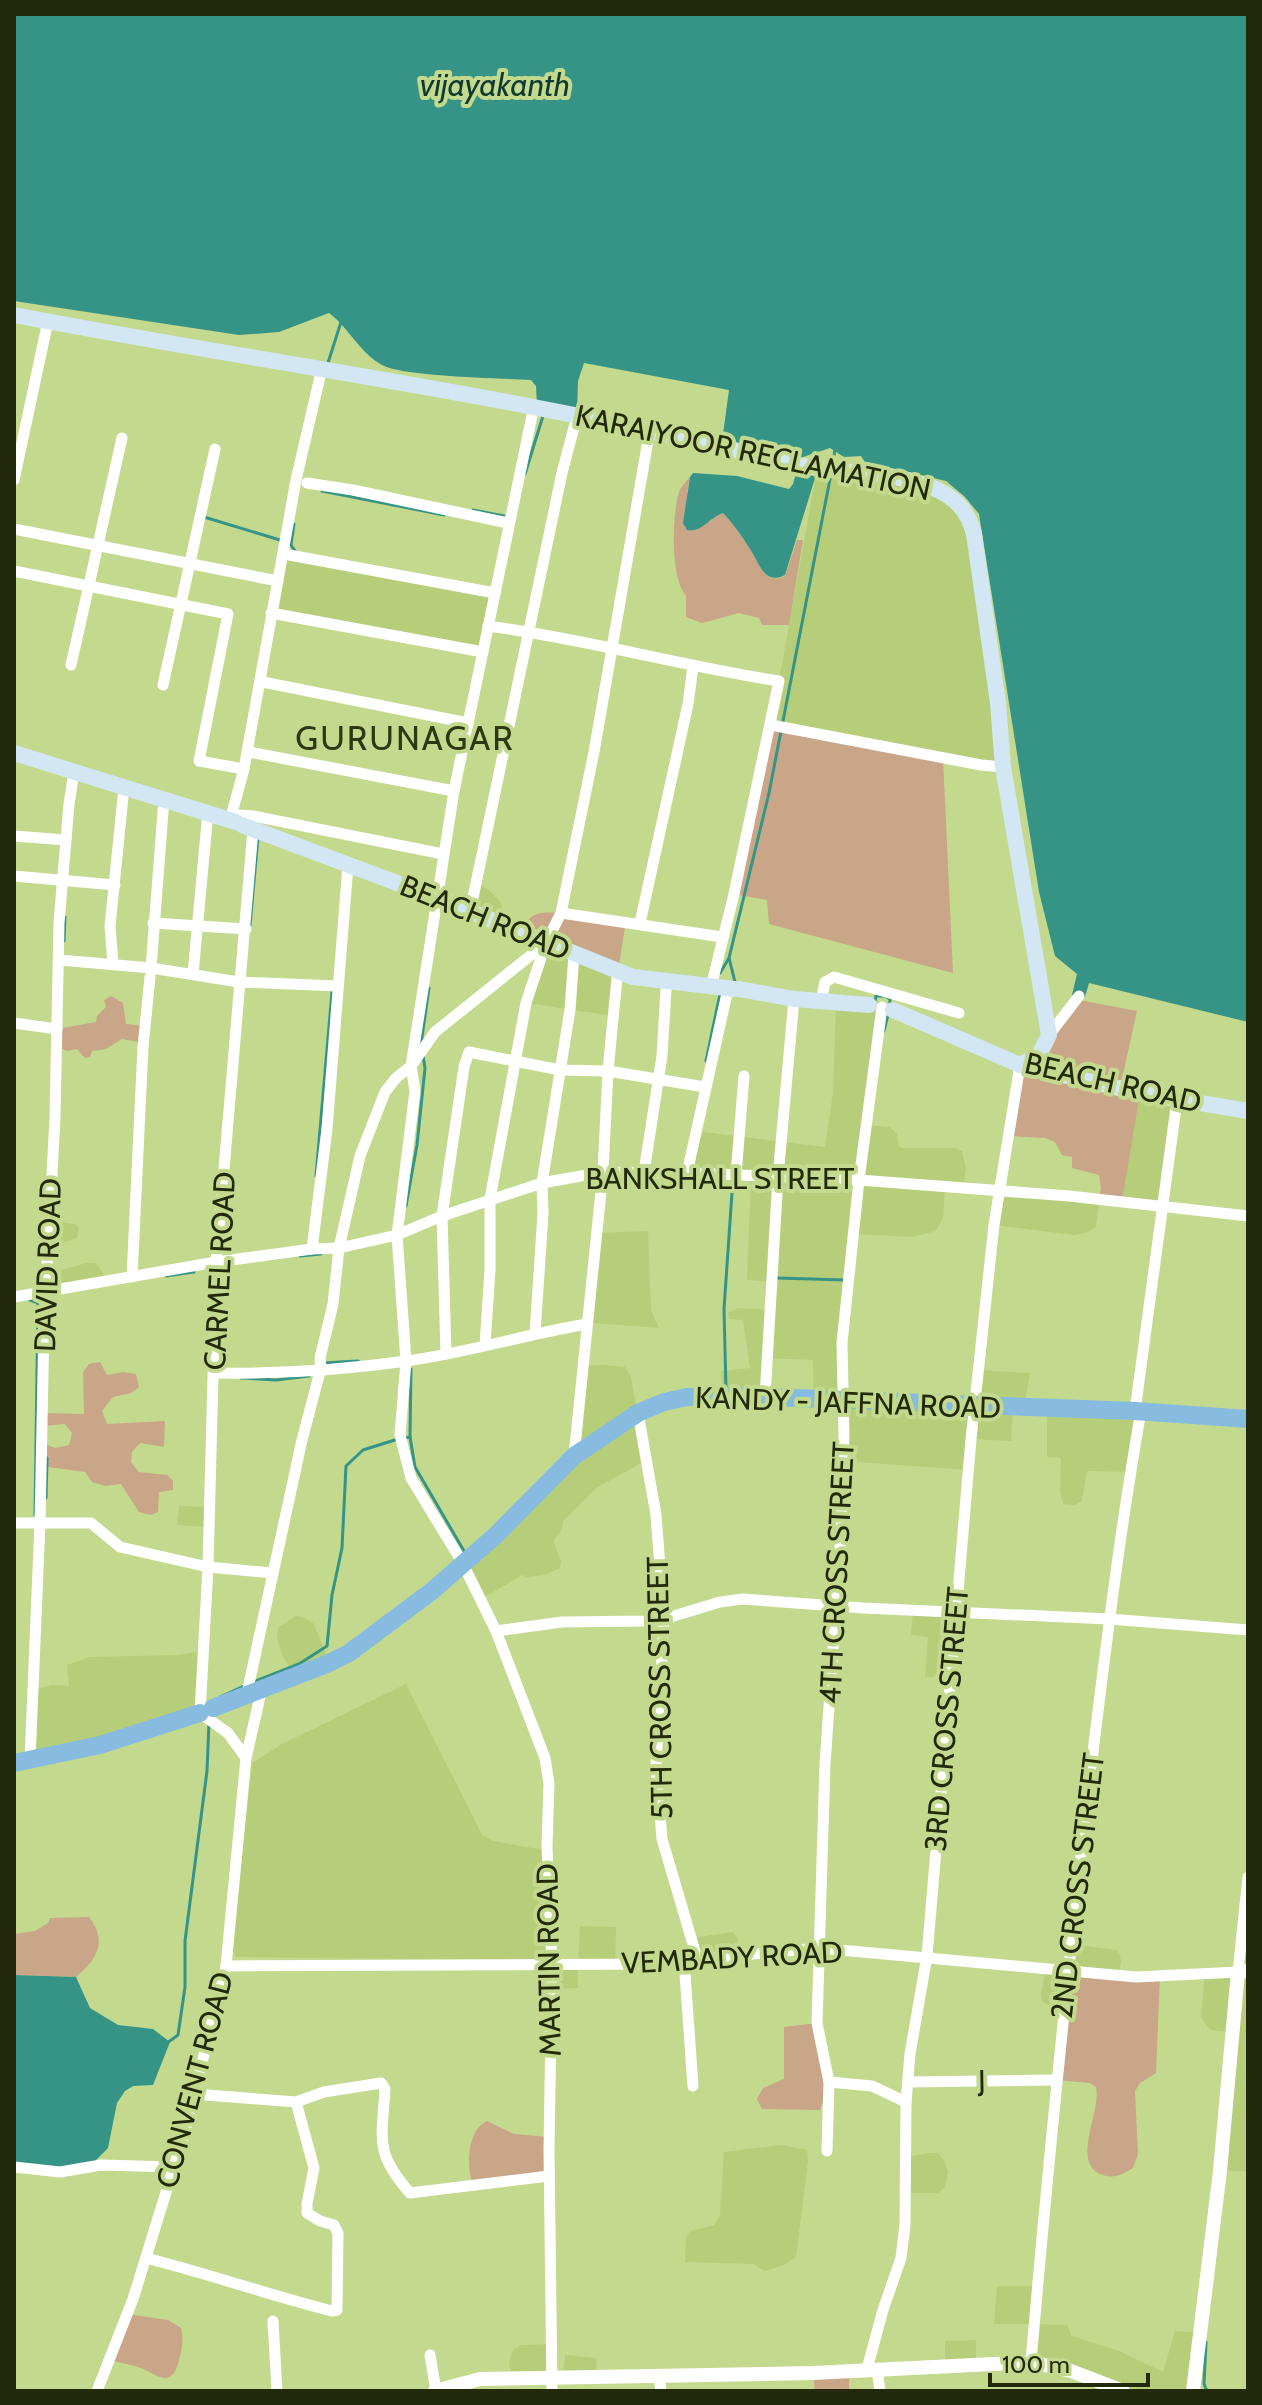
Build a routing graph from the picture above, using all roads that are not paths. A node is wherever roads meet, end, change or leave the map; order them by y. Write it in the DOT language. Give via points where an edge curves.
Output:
graph roads {
  1 [pos="14,315"];
  2 [pos="48,321"];
  3 [pos="322,368"];
  4 [pos="534,406"];
  5 [pos="577,416"];
  6 [pos="650,429"];
  7 [pos="122,438"];
  8 [pos="215,449"];
  9 [pos="14,480"];
  10 [pos="307,483"];
  11 [pos="508,523"];
  12 [pos="14,529"];
  13 [pos="98,545"];
  14 [pos="284,554"];
  15 [pos="189,563"];
  16 [pos="14,571"];
  17 [pos="278,581"];
  18 [pos="89,588"];
  19 [pos="495,593"];
  20 [pos="180,604"];
  21 [pos="271,613"];
  22 [pos="488,626"];
  23 [pos="530,632"];
  24 [pos="612,649"];
  25 [pos="483,652"];
  26 [pos="71,665"];
  27 [pos="693,667"];
  28 [pos="263,682"];
  29 [pos="163,685"];
  30 [pos="468,723"];
  31 [pos="771,725"];
  32 [pos="14,753"];
  33 [pos="254,753"];
  34 [pos="1003,767"];
  35 [pos="244,769"];
  36 [pos="74,772"];
  37 [pos="124,787"];
  38 [pos="454,791"];
  39 [pos="164,799"];
  40 [pos="208,812"];
  41 [pos="240,824"];
  42 [pos="14,836"];
  43 [pos="66,840"];
  44 [pos="443,854"];
  45 [pos="348,865"];
  46 [pos="14,876"];
  47 [pos="63,880"];
  48 [pos="115,885"];
  49 [pos="437,898"];
  50 [pos="470,912"];
  51 [pos="561,913"];
  52 [pos="153,923"];
  53 [pos="640,923"];
  54 [pos="199,926"];
  55 [pos="246,929"];
  56 [pos="722,937"];
  57 [pos="546,943"];
  58 [pos="574,954"];
  59 [pos="60,960"];
  60 [pos="113,964"];
  61 [pos="151,972"];
  62 [pos="193,974"];
  63 [pos="617,978"];
  64 [pos="239,982"];
  65 [pos="338,986"];
  66 [pos="667,986"];
  67 [pos="728,989"];
  68 [pos="1079,996"];
  69 [pos="794,999"];
  70 [pos="821,1001"];
  71 [pos="880,1007"];
  72 [pos="959,1013"];
  73 [pos="14,1023"];
  74 [pos="57,1029"];
  75 [pos="1049,1035"];
  76 [pos="516,1062"];
  77 [pos="1020,1065"];
  78 [pos="411,1066"];
  79 [pos="560,1070"];
  80 [pos="608,1071"];
  81 [pos="744,1076"];
  82 [pos="658,1078"];
  83 [pos="705,1087"];
  84 [pos="1177,1100"];
  85 [pos="1248,1111"];
  86 [pos="603,1172"];
  87 [pos="644,1172"];
  88 [pos="687,1173"];
  89 [pos="736,1175"];
  90 [pos="778,1177"];
  91 [pos="859,1180"];
  92 [pos="542,1183"];
  93 [pos="998,1192"];
  94 [pos="490,1199"];
  95 [pos="1163,1208"];
  96 [pos="442,1216"];
  97 [pos="1248,1216"];
  98 [pos="397,1235"];
  99 [pos="339,1248"];
  100 [pos="312,1249"];
  101 [pos="216,1262"];
  102 [pos="132,1277"];
  103 [pos="46,1292"];
  104 [pos="14,1297"];
  105 [pos="587,1324"];
  106 [pos="535,1333"];
  107 [pos="485,1345"];
  108 [pos="446,1354"];
  109 [pos="406,1361"];
  110 [pos="321,1368"];
  111 [pos="215,1373"];
  112 [pos="765,1397"];
  113 [pos="842,1402"];
  114 [pos="974,1406"];
  115 [pos="1138,1411"];
  116 [pos="638,1413"];
  117 [pos="1248,1419"];
  118 [pos="574,1456"];
  119 [pos="14,1523"];
  120 [pos="40,1523"];
  121 [pos="462,1562"];
  122 [pos="208,1567"];
  123 [pos="272,1573"];
  124 [pos="837,1606"];
  125 [pos="956,1613"];
  126 [pos="664,1619"];
  127 [pos="1109,1619"];
  128 [pos="1248,1630"];
  129 [pos="496,1631"];
  130 [pos="255,1690"];
  131 [pos="206,1710"];
  132 [pos="246,1758"];
  133 [pos="22,1762"];
  134 [pos="1248,1877"];
  135 [pos="818,1948"];
  136 [pos="927,1956"];
  137 [pos="697,1958"];
  138 [pos="684,1960"];
  139 [pos="552,1965"];
  140 [pos="226,1966"];
  141 [pos="1068,1970"];
  142 [pos="1243,1971"];
  143 [pos="1055,2080"];
  144 [pos="829,2082"];
  145 [pos="908,2082"];
  146 [pos="693,2086"];
  147 [pos="194,2094"];
  148 [pos="296,2102"];
  149 [pos="906,2102"];
  150 [pos="827,2151"];
  151 [pos="14,2167"];
  152 [pos="174,2167"];
  153 [pos="549,2176"];
  154 [pos="146,2258"];
  155 [pos="273,2321"];
  156 [pos="430,2355"];
  157 [pos="1031,2362"];
  158 [pos="872,2369"];
  159 [pos="551,2383"];
  160 [pos="660,2384"];
  161 [pos="97,2391"];
  162 [pos="277,2391"];
  163 [pos="436,2391"];
  164 [pos="880,2391"];
  165 [pos="1123,2391"];
  166 [pos="1193,2391"];
  1 -- 2 [label="main road, KARAIYOOR RECLAMATION"];
  2 -- 3 [label="main road, KARAIYOOR RECLAMATION"];
  2 -- 9 [label="street"];
  3 -- 4 [label="main road, KARAIYOOR RECLAMATION"];
  3 -- 14 [label="street, CARMEL ROAD"];
  4 -- 5 [label="main road, KARAIYOOR RECLAMATION"];
  4 -- 11 [label="street, MARTIN ROAD"];
  5 -- 6 [label="main road, KARAIYOOR RECLAMATION"];
  5 -- 23 [label="street"];
  6 -- 24 [label="street"];
  6 -- 34 [label="main road, KARAIYOOR RECLAMATION" via="805,467 909,481 947,494 966,512 978,553"];
  7 -- 13 [label="street"];
  8 -- 15 [label="street"];
  10 -- 11 [label="street"];
  11 -- 19 [label="street, MARTIN ROAD"];
  12 -- 13 [label="street"];
  13 -- 15 [label="street"];
  13 -- 18 [label="street"];
  14 -- 17 [label="street, CARMEL ROAD"];
  14 -- 19 [label="street"];
  15 -- 17 [label="street"];
  15 -- 20 [label="street"];
  16 -- 18 [label="street"];
  17 -- 21 [label="street, CARMEL ROAD"];
  18 -- 20 [label="street"];
  18 -- 26 [label="street"];
  19 -- 22 [label="street, MARTIN ROAD"];
  20 -- 29 [label="street"];
  20 -- 35 [label="street" via="228,614 199,761"];
  21 -- 25 [label="street"];
  21 -- 35 [label="street, CARMEL ROAD"];
  22 -- 23 [label="street"];
  22 -- 25 [label="street, MARTIN ROAD"];
  23 -- 24 [label="street"];
  23 -- 50 [label="street"];
  24 -- 27 [label="street"];
  24 -- 51 [label="street"];
  25 -- 30 [label="street, MARTIN ROAD"];
  27 -- 31 [label="street" via="779,681"];
  27 -- 53 [label="street"];
  28 -- 30 [label="street"];
  30 -- 38 [label="street, MARTIN ROAD"];
  31 -- 34 [label="street"];
  31 -- 56 [label="street"];
  32 -- 36 [label="main road, BEACH ROAD"];
  33 -- 38 [label="street"];
  34 -- 75 [label="main road, KARAIYOOR RECLAMATION"];
  35 -- 41 [label="street, CARMEL ROAD"];
  36 -- 37 [label="main road, BEACH ROAD"];
  36 -- 43 [label="street, DAVID ROAD"];
  37 -- 39 [label="main road, BEACH ROAD"];
  37 -- 48 [label="street"];
  38 -- 44 [label="street, MARTIN ROAD"];
  39 -- 40 [label="main road, BEACH ROAD"];
  39 -- 52 [label="street"];
  40 -- 41 [label="main road, BEACH ROAD"];
  40 -- 54 [label="street"];
  41 -- 44 [label="street" via="240,815 253,816"];
  41 -- 45 [label="main road, BEACH ROAD"];
  41 -- 55 [label="street, CARMEL ROAD"];
  42 -- 43 [label="street"];
  43 -- 47 [label="street, DAVID ROAD"];
  44 -- 49 [label="street, MARTIN ROAD"];
  45 -- 49 [label="main road, BEACH ROAD"];
  45 -- 65 [label="street"];
  46 -- 47 [label="street"];
  47 -- 48 [label="street"];
  47 -- 59 [label="street, DAVID ROAD"];
  48 -- 60 [label="street"];
  49 -- 50 [label="main road, BEACH ROAD"];
  49 -- 78 [label="street, MARTIN ROAD"];
  50 -- 57 [label="main road, BEACH ROAD"];
  51 -- 53 [label="street"];
  51 -- 57 [label="street"];
  52 -- 54 [label="street"];
  52 -- 61 [label="street"];
  53 -- 56 [label="street"];
  54 -- 55 [label="street"];
  54 -- 62 [label="street"];
  55 -- 64 [label="street, CARMEL ROAD"];
  56 -- 67 [label="street"];
  57 -- 58 [label="main road, BEACH ROAD"];
  57 -- 76 [label="street" via="526,1003"];
  57 -- 78 [label="street, CONVENT ROAD" via="435,1032"];
  58 -- 66 [label="main road, BEACH ROAD"];
  58 -- 79 [label="street"];
  59 -- 60 [label="street"];
  59 -- 74 [label="street, DAVID ROAD"];
  60 -- 61 [label="street"];
  61 -- 62 [label="street"];
  61 -- 102 [label="street"];
  62 -- 64 [label="street"];
  63 -- 80 [label="street"];
  64 -- 65 [label="street"];
  64 -- 101 [label="street, CARMEL ROAD"];
  65 -- 100 [label="street"];
  66 -- 67 [label="main road, BEACH ROAD"];
  66 -- 82 [label="street"];
  67 -- 69 [label="main road, BEACH ROAD"];
  67 -- 83 [label="street"];
  68 -- 75 [label="street"];
  69 -- 70 [label="main road, BEACH ROAD"];
  69 -- 90 [label="street"];
  70 -- 71 [label="main road, BEACH ROAD"];
  70 -- 72 [label="street" via="825,982 834,977"];
  71 -- 77 [label="main road, BEACH ROAD"];
  71 -- 91 [label="street, 4TH CROSS STREET"];
  73 -- 74 [label="street"];
  74 -- 103 [label="street, DAVID ROAD"];
  75 -- 77 [label="main road" via="1039,1055"];
  76 -- 79 [label="street"];
  76 -- 94 [label="street"];
  76 -- 96 [label="street" via="469,1052"];
  77 -- 84 [label="main road, BEACH ROAD"];
  77 -- 93 [label="street, 3RD CROSS STREET"];
  78 -- 98 [label="street, MARTIN ROAD" via="415,1091"];
  78 -- 99 [label="street, CONVENT ROAD" via="385,1092 365,1143"];
  79 -- 80 [label="street"];
  79 -- 92 [label="street"];
  80 -- 82 [label="street"];
  80 -- 86 [label="street"];
  81 -- 89 [label="street"];
  82 -- 83 [label="street"];
  82 -- 87 [label="street"];
  83 -- 88 [label="street"];
  84 -- 85 [label="main road, BEACH ROAD"];
  84 -- 95 [label="street, 2ND CROSS STREET"];
  86 -- 87 [label="street, BANKSHALL STREET"];
  86 -- 92 [label="street, BANKSHALL STREET"];
  86 -- 105 [label="street"];
  87 -- 88 [label="street, BANKSHALL STREET"];
  88 -- 89 [label="street, BANKSHALL STREET"];
  89 -- 90 [label="street, BANKSHALL STREET"];
  90 -- 91 [label="street, BANKSHALL STREET"];
  90 -- 112 [label="street"];
  91 -- 93 [label="street, BANKSHALL STREET"];
  91 -- 113 [label="street, 4TH CROSS STREET" via="842,1343"];
  92 -- 94 [label="street, BANKSHALL STREET"];
  92 -- 106 [label="street"];
  93 -- 95 [label="street, BANKSHALL STREET"];
  93 -- 114 [label="street, 3RD CROSS STREET"];
  94 -- 96 [label="street, BANKSHALL STREET"];
  94 -- 107 [label="street"];
  95 -- 97 [label="street, BANKSHALL STREET"];
  95 -- 115 [label="street, 2ND CROSS STREET"];
  96 -- 98 [label="street, BANKSHALL STREET"];
  96 -- 108 [label="street"];
  98 -- 99 [label="street, BANKSHALL STREET"];
  98 -- 109 [label="street, MARTIN ROAD"];
  99 -- 100 [label="street, BANKSHALL STREET"];
  99 -- 110 [label="street, CONVENT ROAD"];
  100 -- 101 [label="street, BANKSHALL STREET"];
  101 -- 102 [label="street, BANKSHALL STREET"];
  101 -- 111 [label="street, CARMEL ROAD"];
  102 -- 103 [label="street, BANKSHALL STREET"];
  103 -- 104 [label="street, BANKSHALL STREET"];
  103 -- 120 [label="street, DAVID ROAD"];
  105 -- 106 [label="street"];
  105 -- 118 [label="street"];
  106 -- 107 [label="street"];
  107 -- 108 [label="street"];
  108 -- 109 [label="street"];
  109 -- 110 [label="street"];
  109 -- 121 [label="street, MARTIN ROAD" via="400,1435 411,1478"];
  110 -- 111 [label="street" via="282,1374"];
  110 -- 123 [label="street, CONVENT ROAD"];
  111 -- 122 [label="street, CARMEL ROAD"];
  112 -- 113 [label="highway, KANDY - JAFFNA ROAD"];
  112 -- 116 [label="highway, KANDY - JAFFNA ROAD" via="687,1397"];
  113 -- 114 [label="highway, KANDY - JAFFNA ROAD"];
  113 -- 124 [label="street, 4TH CROSS STREET"];
  114 -- 115 [label="highway, KANDY - JAFFNA ROAD"];
  114 -- 125 [label="street, 3RD CROSS STREET"];
  115 -- 117 [label="highway, KANDY - JAFFNA ROAD"];
  115 -- 127 [label="street, 2ND CROSS STREET"];
  116 -- 118 [label="highway, KANDY - JAFFNA ROAD"];
  116 -- 126 [label="street, 5TH CROSS STREET" via="656,1515"];
  118 -- 121 [label="highway, KANDY - JAFFNA ROAD"];
  119 -- 120 [label="street"];
  120 -- 122 [label="street" via="91,1523 120,1547"];
  120 -- 133 [label="street, DAVID ROAD"];
  121 -- 129 [label="street, MARTIN ROAD"];
  121 -- 130 [label="highway, KANDY - JAFFNA ROAD" via="349,1653"];
  122 -- 123 [label="street"];
  122 -- 131 [label="street, CARMEL ROAD"];
  123 -- 130 [label="street, CONVENT ROAD"];
  124 -- 125 [label="street"];
  124 -- 126 [label="street" via="743,1599"];
  124 -- 135 [label="street, 4TH CROSS STREET"];
  125 -- 127 [label="street"];
  125 -- 136 [label="street, 3RD CROSS STREET"];
  126 -- 129 [label="street" via="562,1622"];
  126 -- 137 [label="street, 5TH CROSS STREET" via="656,1766 662,1839"];
  127 -- 128 [label="street"];
  127 -- 141 [label="street, 2ND CROSS STREET"];
  129 -- 139 [label="street, MARTIN ROAD" via="545,1758"];
  130 -- 131 [label="highway, KANDY - JAFFNA ROAD"];
  130 -- 132 [label="street, CONVENT ROAD"];
  131 -- 132 [label="street"];
  131 -- 133 [label="highway, KANDY - JAFFNA ROAD" via="100,1745"];
  132 -- 140 [label="street, CONVENT ROAD"];
  134 -- 142 [label="street"];
  135 -- 136 [label="street, VEMBADY ROAD"];
  135 -- 137 [label="street, VEMBADY ROAD"];
  135 -- 144 [label="street, 4TH CROSS STREET" via="817,2023"];
  136 -- 141 [label="street, VEMBADY ROAD"];
  136 -- 145 [label="street, 3RD CROSS STREET"];
  137 -- 138 [label="street, VEMBADY ROAD"];
  138 -- 139 [label="street, VEMBADY ROAD"];
  138 -- 146 [label="street"];
  139 -- 140 [label="street, VEMBADY ROAD"];
  139 -- 153 [label="street, MARTIN ROAD"];
  140 -- 147 [label="street, CONVENT ROAD"];
  141 -- 142 [label="street, VEMBADY ROAD" via="1136,1977"];
  141 -- 143 [label="street, 2ND CROSS STREET"];
  142 -- 166 [label="street"];
  143 -- 145 [label="street, J"];
  143 -- 157 [label="street, 2ND CROSS STREET"];
  144 -- 149 [label="street" via="872,2086"];
  144 -- 150 [label="street, 4TH CROSS STREET"];
  145 -- 149 [label="street, 3RD CROSS STREET"];
  147 -- 148 [label="street"];
  147 -- 152 [label="street, CONVENT ROAD"];
  148 -- 153 [label="street" via="381,2083 381,2147 410,2193"];
  148 -- 154 [label="street" via="314,2168 307,2213 334,2225 338,2233 337,2310"];
  149 -- 158 [label="street, 3RD CROSS STREET" via="901,2258"];
  151 -- 152 [label="street" via="60,2172 101,2165"];
  152 -- 154 [label="street, CONVENT ROAD"];
  153 -- 159 [label="street, MARTIN ROAD"];
  154 -- 161 [label="street, CONVENT ROAD"];
  155 -- 162 [label="street"];
  156 -- 163 [label="street"];
  157 -- 158 [label="street"];
  157 -- 165 [label="street"];
  158 -- 160 [label="street"];
  158 -- 164 [label="street"];
  159 -- 160 [label="street"];
  159 -- 163 [label="street" via="480,2379"];
}
